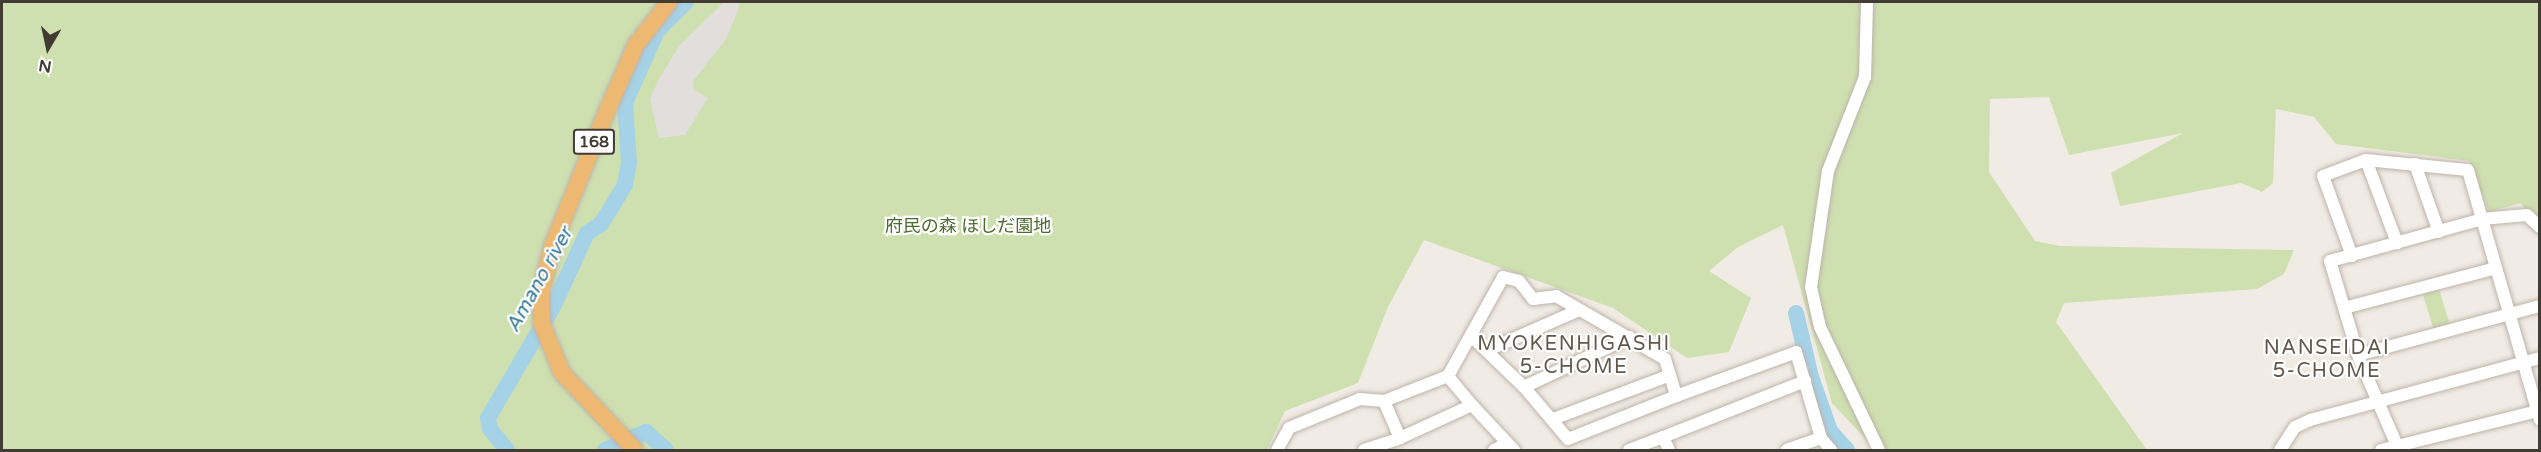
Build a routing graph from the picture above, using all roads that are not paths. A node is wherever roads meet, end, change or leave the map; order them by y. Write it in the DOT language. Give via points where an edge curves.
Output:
graph roads {
  1 [pos="669,2"];
  2 [pos="1867,2"];
  3 [pos="2366,160"];
  4 [pos="2415,164"];
  5 [pos="2482,219"];
  6 [pos="2540,227"];
  7 [pos="2439,232"];
  8 [pos="2397,243"];
  9 [pos="2352,256"];
  10 [pos="2496,268"];
  11 [pos="2540,306"];
  12 [pos="2344,308"];
  13 [pos="1579,310"];
  14 [pos="2510,314"];
  15 [pos="1471,336"];
  16 [pos="1630,337"];
  17 [pos="1488,350"];
  18 [pos="2358,355"];
  19 [pos="2540,358"];
  20 [pos="2525,361"];
  21 [pos="1670,375"];
  22 [pos="1449,376"];
  23 [pos="1804,381"];
  24 [pos="1524,387"];
  25 [pos="1676,396"];
  26 [pos="1383,401"];
  27 [pos="2378,402"];
  28 [pos="1472,405"];
  29 [pos="2539,416"];
  30 [pos="1553,419"];
  31 [pos="1663,437"];
  32 [pos="1400,438"];
  33 [pos="1821,438"];
  34 [pos="1510,446"];
  35 [pos="2398,448"];
  36 [pos="635,450"];
  37 [pos="1277,450"];
  38 [pos="1364,450"];
  39 [pos="1494,450"];
  40 [pos="1629,450"];
  41 [pos="1669,450"];
  42 [pos="1787,450"];
  43 [pos="1832,450"];
  44 [pos="1879,450"];
  45 [pos="2280,450"];
  46 [pos="2381,450"];
  1 -- 36 [label="highway, 168" via="636,45 552,247 541,292 549,348 562,373"];
  2 -- 44 [label="street" via="1865,77 1828,171 1811,287 1820,327"];
  3 -- 4 [label="street"];
  3 -- 8 [label="street"];
  3 -- 9 [label="street" via="2323,176"];
  4 -- 5 [label="street" via="2468,170"];
  4 -- 7 [label="street"];
  5 -- 6 [label="street" via="2527,215"];
  5 -- 7 [label="street"];
  5 -- 10 [label="street"];
  7 -- 8 [label="street"];
  8 -- 9 [label="street"];
  9 -- 12 [label="street" via="2330,261"];
  10 -- 12 [label="street"];
  10 -- 14 [label="street"];
  11 -- 14 [label="street"];
  12 -- 18 [label="street"];
  13 -- 15 [label="street" via="1556,296 1533,299 1519,281 1503,277"];
  13 -- 16 [label="street"];
  13 -- 17 [label="street"];
  14 -- 18 [label="street"];
  14 -- 20 [label="street"];
  15 -- 17 [label="street"];
  15 -- 22 [label="street"];
  16 -- 21 [label="street" via="1665,359"];
  16 -- 24 [label="street"];
  17 -- 24 [label="street"];
  18 -- 27 [label="street"];
  19 -- 20 [label="street"];
  20 -- 27 [label="street"];
  20 -- 29 [label="street"];
  21 -- 25 [label="street"];
  21 -- 30 [label="street"];
  22 -- 26 [label="street"];
  22 -- 28 [label="street"];
  23 -- 25 [label="street" via="1796,352"];
  23 -- 31 [label="street"];
  23 -- 33 [label="street"];
  24 -- 30 [label="street"];
  25 -- 30 [label="street" via="1568,439"];
  26 -- 32 [label="street"];
  26 -- 37 [label="street" via="1360,399 1289,428"];
  27 -- 35 [label="street"];
  27 -- 45 [label="street" via="2295,427"];
  28 -- 32 [label="street"];
  28 -- 34 [label="street"];
  29 -- 35 [label="street"];
  31 -- 40 [label="street"];
  31 -- 41 [label="street"];
  32 -- 38 [label="street"];
  33 -- 42 [label="street"];
  33 -- 43 [label="street"];
  34 -- 39 [label="street"];
  35 -- 46 [label="street"];
}
